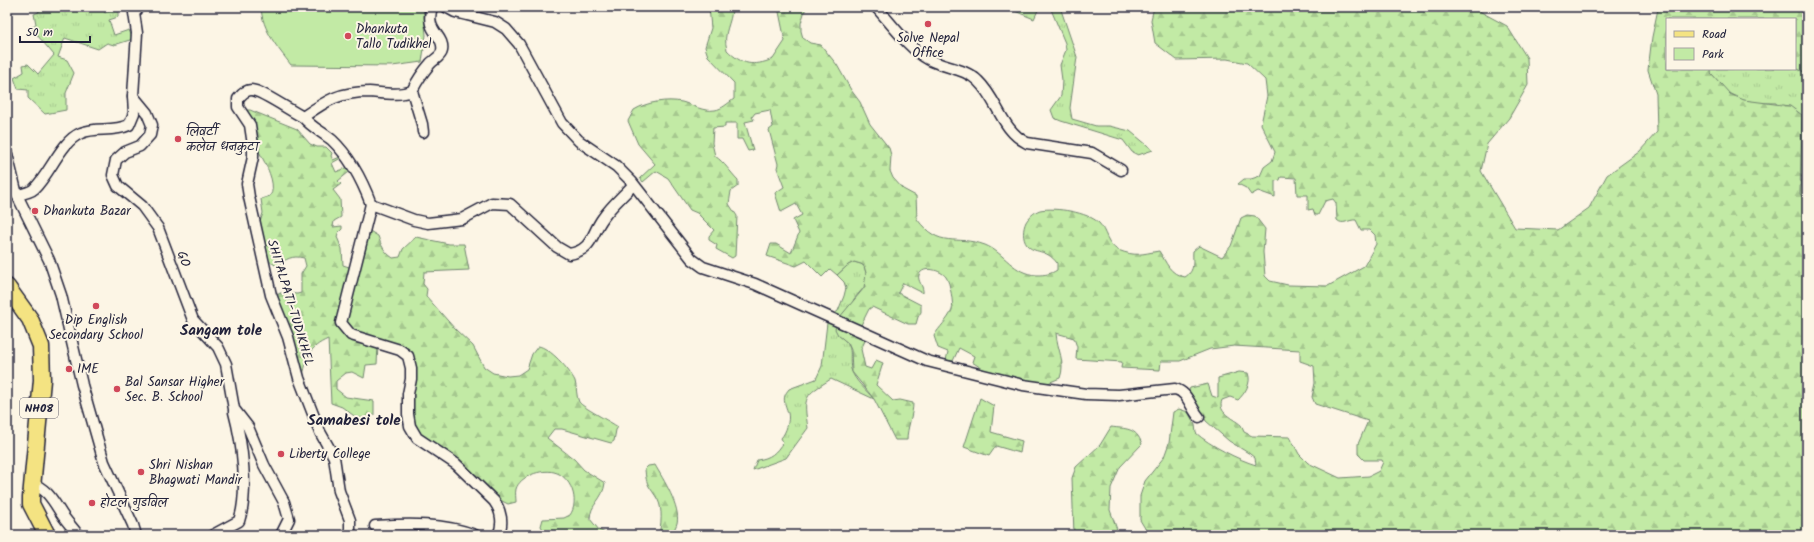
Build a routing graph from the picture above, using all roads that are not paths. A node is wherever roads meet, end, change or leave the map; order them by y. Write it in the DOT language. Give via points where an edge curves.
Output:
graph roads {
  1 [pos="140,7"];
  2 [pos="432,7"];
  3 [pos="446,7"];
  4 [pos="876,7"];
  5 [pos="412,91"];
  6 [pos="133,96"];
  7 [pos="303,117"];
  8 [pos="423,132"];
  9 [pos="7,154"];
  10 [pos="1121,170"];
  11 [pos="633,185"];
  12 [pos="17,195"];
  13 [pos="371,204"];
  14 [pos="7,287"];
  15 [pos="234,409"];
  16 [pos="1199,417"];
  17 [pos="31,483"];
  18 [pos="375,526"];
  19 [pos="47,535"];
  20 [pos="78,535"];
  21 [pos="136,535"];
  22 [pos="213,535"];
  23 [pos="281,535"];
  24 [pos="350,535"];
  25 [pos="475,535"];
  26 [pos="498,535"];
  1 -- 6 [label="street" via="134,13 136,43"];
  2 -- 5 [label="street" via="429,18 443,49"];
  3 -- 11 [label="street" via="455,12 495,22 506,29 519,44 562,123 579,140 616,166"];
  4 -- 10 [label="street" via="918,52 929,60 970,75 978,81 1009,129 1019,139 1027,143 1092,153"];
  5 -- 7 [label="street" via="399,94 357,92 330,98"];
  5 -- 8 [label="street"];
  6 -- 12 [label="street" via="134,113 129,125 119,130 81,133 70,142 34,190"];
  6 -- 15 [label="street, GO" via="147,113 152,125 150,135 140,146 125,152 116,160 113,174 118,186 142,206 158,228 192,320 218,347 226,364"];
  7 -- 13 [label="street" via="332,140 347,156 363,181"];
  7 -- 24 [label="street, SHITALPATI-TUDIKHEL" via="264,94 252,90 243,93 238,99 238,107 250,125 253,157 247,184 248,197 271,294 288,337 299,378 320,432 334,457 339,491 350,520"];
  9 -- 12 [label="street"];
  11 -- 13 [label="street" via="603,218 586,247 577,253 569,254 557,247 510,204 492,203 462,219 428,223"];
  11 -- 16 [label="street" via="692,259 703,267 755,284 927,361 1023,385 1086,394 1119,395 1175,389 1183,392"];
  12 -- 21 [label="street" via="49,260 61,295 104,462"];
  13 -- 26 [label="street" via="341,322 351,335 400,350 408,356 411,368 408,414 410,426 417,438 456,464 494,500 501,516"];
  14 -- 17 [label="main road, NH08" via="30,319 41,346 43,362"];
  15 -- 22 [label="street" via="240,435 243,509 239,521"];
  15 -- 23 [label="street, GO" via="248,427 264,465 284,502 289,519"];
  17 -- 19 [label="main road, NH08" via="31,504"];
  17 -- 20 [label="street" via="49,493"];
  18 -- 25 [label="street" via="441,526"];
}
